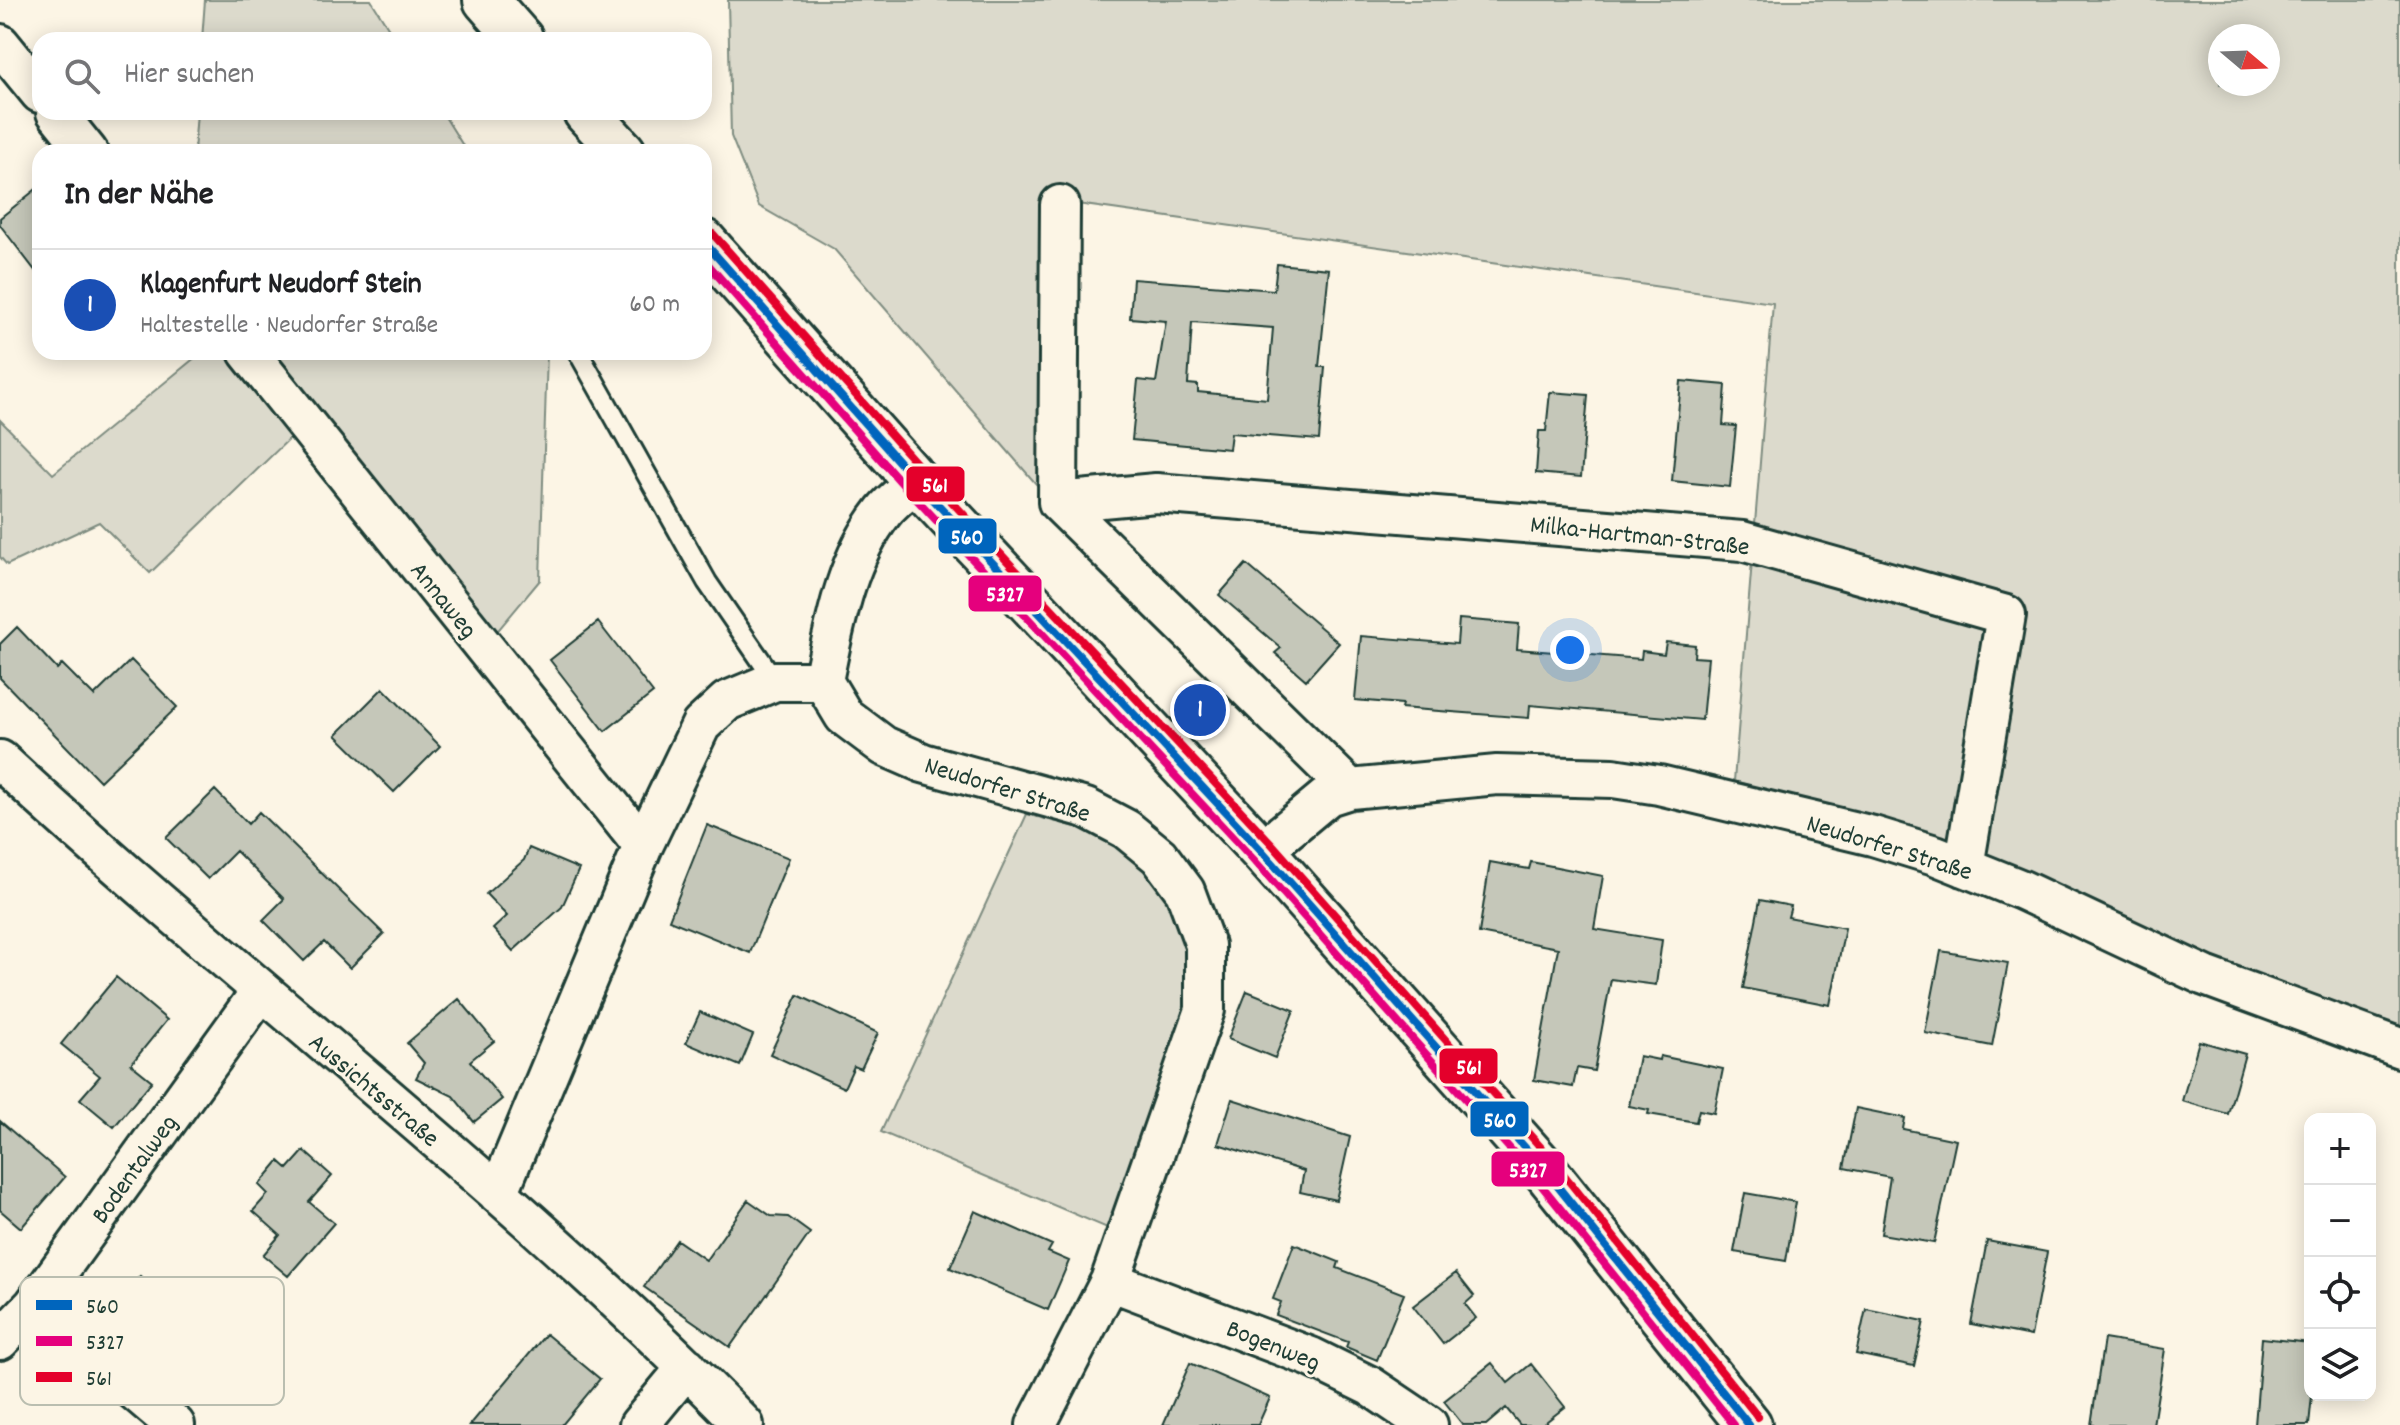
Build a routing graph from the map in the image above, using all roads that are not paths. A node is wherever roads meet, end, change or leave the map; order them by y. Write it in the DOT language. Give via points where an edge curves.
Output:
graph roads {
  1 [pos="0,44"];
  2 [pos="32,83"];
  3 [pos="62,120"];
  4 [pos="593,120"];
  5 [pos="82,144"];
  6 [pos="616,144"];
  7 [pos="1060,205"];
  8 [pos="712,251"];
  9 [pos="254,360"];
  10 [pos="582,360"];
  11 [pos="916,481"];
  12 [pos="1058,502"];
  13 [pos="775,681"];
  14 [pos="823,681"];
  15 [pos="0,760"];
  16 [pos="1350,789"];
  17 [pos="643,846"];
  18 [pos="1262,851"];
  19 [pos="1964,867"];
  20 [pos="261,991"];
  21 [pos="2400,1048"];
  22 [pos="498,1194"];
  23 [pos="54,1277"];
  24 [pos="1110,1281"];
  25 [pos="20,1319"];
  26 [pos="0,1340"];
  27 [pos="687,1367"];
  28 [pos="152,1405"];
  29 [pos="175,1425"];
  30 [pos="639,1425"];
  31 [pos="744,1425"];
  32 [pos="1036,1425"];
  33 [pos="1428,1425"];
  34 [pos="1749,1425"];
  1 -- 2 [label="street"];
  3 -- 5 [label="street"];
  4 -- 6 [label="main road"];
  7 -- 12 [label="street"];
  8 -- 11 [label="main road"];
  9 -- 17 [label="street, Annaweg"];
  10 -- 13 [label="lane" via="707,582"];
  11 -- 14 [label="street" via="885,511 857,556 837,612"];
  11 -- 18 [label="main road"];
  12 -- 16 [label="street"];
  12 -- 19 [label="street, Milka-Hartman-Straße" via="1156,493 1742,541 2006,615"];
  13 -- 14 [label="street"];
  13 -- 17 [label="street" via="727,701 701,725"];
  14 -- 24 [label="street, Neudorfer Straße" via="844,716 884,746 923,763 1086,808 1126,829 1159,856 1185,891 1205,945 1205,1010"];
  15 -- 20 [label="street, Aussichtsstraße"];
  16 -- 18 [label="street, Neudorfer Straße" via="1328,796"];
  16 -- 19 [label="street, Neudorfer Straße" via="1497,775 1613,778 1873,836"];
  17 -- 22 [label="street"];
  18 -- 34 [label="main road" via="1543,1168"];
  19 -- 21 [label="street, Neudorfer Straße" via="2205,976"];
  20 -- 22 [label="street, Aussichtsstraße"];
  20 -- 23 [label="street, Bodentalweg"];
  22 -- 27 [label="street, Aussichtsstraße"];
  24 -- 32 [label="street, Neudorfer Straße"];
  24 -- 33 [label="street, Bogenweg" via="1311,1357 1370,1386"];
  25 -- 26 [label="street, Bodentalweg"];
  27 -- 30 [label="street"];
  27 -- 31 [label="street, Aussichtsstraße"];
  28 -- 29 [label="street"];
}
